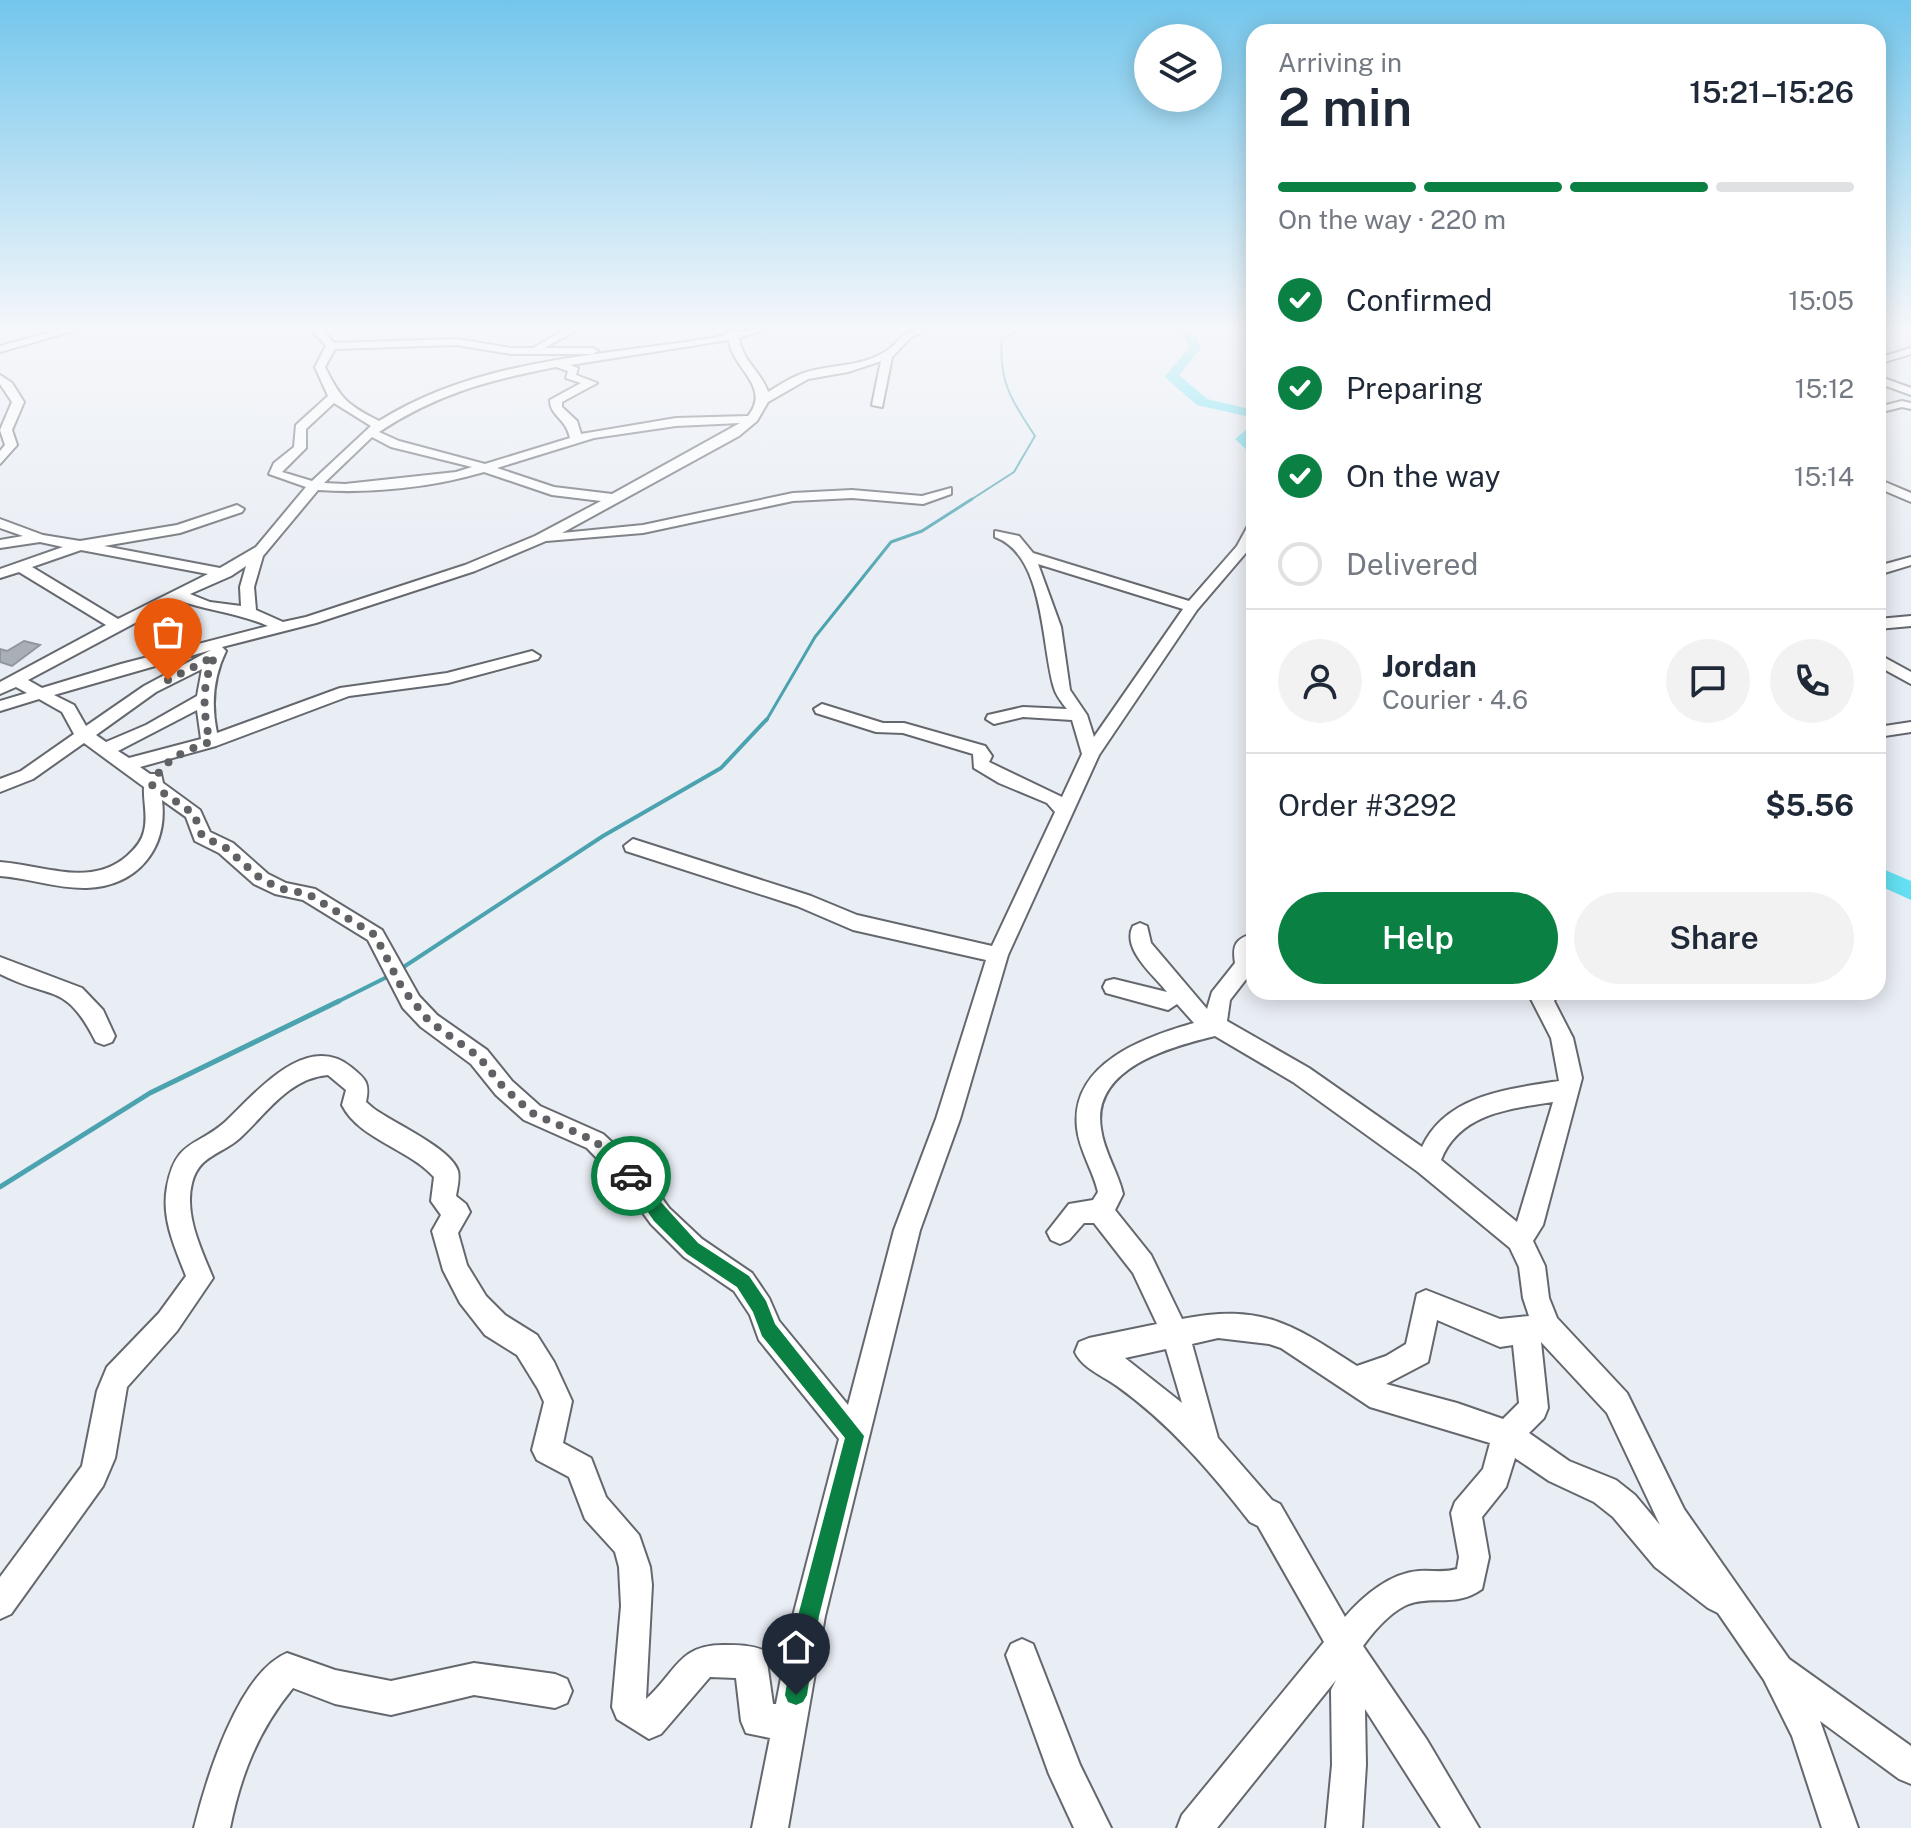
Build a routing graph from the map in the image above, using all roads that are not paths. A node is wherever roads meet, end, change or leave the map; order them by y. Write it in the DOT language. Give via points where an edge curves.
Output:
graph roads {
  1 [pos="13,414"];
  2 [pos="315,414"];
  3 [pos="354,414"];
  4 [pos="405,414"];
  5 [pos="563,414"];
  6 [pos="756,414"];
  7 [pos="753,419"];
  8 [pos="375,429"];
  9 [pos="576,438"];
  10 [pos="0,460"];
  11 [pos="483,468"];
  12 [pos="317,486"];
  13 [pos="1886,486"];
  14 [pos="946,491"];
  15 [pos="570,494"];
  16 [pos="1908,496"];
  17 [pos="611,498"];
  18 [pos="1886,498"];
  19 [pos="237,509"];
  20 [pos="584,514"];
  21 [pos="0,523"];
  22 [pos="1000,534"];
  23 [pos="40,538"];
  24 [pos="540,539"];
  25 [pos="1246,542"];
  26 [pos="0,544"];
  27 [pos="78,546"];
  28 [pos="256,555"];
  29 [pos="1028,556"];
  30 [pos="1911,561"];
  31 [pos="18,565"];
  32 [pos="1886,569"];
  33 [pos="226,573"];
  34 [pos="0,574"];
  35 [pos="178,595"];
  36 [pos="1192,607"];
  37 [pos="249,612"];
  38 [pos="1911,621"];
  39 [pos="1886,623"];
  40 [pos="117,625"];
  41 [pos="283,628"];
  42 [pos="219,650"];
  43 [pos="532,656"];
  44 [pos="1886,664"];
  45 [pos="1911,679"];
  46 [pos="16,680"];
  47 [pos="0,689"];
  48 [pos="39,695"];
  49 [pos="204,699"];
  50 [pos="0,706"];
  51 [pos="822,709"];
  52 [pos="1079,715"];
  53 [pos="994,719"];
  54 [pos="1911,727"];
  55 [pos="1886,731"];
  56 [pos="83,734"];
  57 [pos="210,742"];
  58 [pos="104,750"];
  59 [pos="180,752"];
  60 [pos="1091,754"];
  61 [pos="125,765"];
  62 [pos="152,785"];
  63 [pos="0,786"];
  64 [pos="1057,806"];
  65 [pos="633,846"];
  66 [pos="0,869"];
  67 [pos="1140,931"];
  68 [pos="1246,945"];
  69 [pos="998,955"];
  70 [pos="1246,964"];
  71 [pos="1246,964"];
  72 [pos="0,965"];
  73 [pos="1114,987"];
  74 [pos="1543,1000"];
  75 [pos="1168,1001"];
  76 [pos="1215,1027"];
  77 [pos="104,1036"];
  78 [pos="1567,1090"];
  79 [pos="1427,1164"];
  80 [pos="1100,1211"];
  81 [pos="1060,1232"];
  82 [pos="1519,1239"];
  83 [pos="1539,1328"];
  84 [pos="1171,1333"];
  85 [pos="1355,1380"];
  86 [pos="1507,1435"];
  87 [pos="855,1436"];
  88 [pos="1205,1444"];
  89 [pos="0,1603"];
  90 [pos="1738,1611"];
  91 [pos="1022,1655"];
  92 [pos="1352,1659"];
  93 [pos="1776,1668"];
  94 [pos="555,1691"];
  95 [pos="792,1721"];
  96 [pos="1911,1767"];
  97 [pos="212,1828"];
  98 [pos="770,1828"];
  99 [pos="1093,1828"];
  100 [pos="1195,1828"];
  101 [pos="1344,1828"];
  102 [pos="1461,1828"];
  103 [pos="1840,1828"];
  1 -- 10 [label="street" via="6,430 11,445"];
  2 -- 12 [label="street" via="300,428 300,448 275,470 280,477"];
  3 -- 8 [label="street"];
  4 -- 8 [label="street"];
  5 -- 9 [label="street" via="573,423"];
  6 -- 7 [label="street"];
  7 -- 9 [label="street" via="676,422"];
  7 -- 17 [label="street"];
  8 -- 11 [label="street" via="395,444"];
  8 -- 12 [label="street"];
  9 -- 11 [label="street"];
  11 -- 12 [label="street" via="457,476"];
  11 -- 15 [label="street"];
  12 -- 28 [label="street"];
  13 -- 16 [label="street"];
  14 -- 24 [label="street" via="923,500 852,494 793,497 643,529"];
  15 -- 17 [label="street"];
  15 -- 20 [label="street"];
  16 -- 18 [label="street"];
  17 -- 20 [label="street"];
  19 -- 27 [label="street" via="180,529"];
  20 -- 24 [label="street"];
  21 -- 23 [label="street"];
  22 -- 29 [label="street" via="1014,539"];
  23 -- 26 [label="street"];
  23 -- 27 [label="street"];
  24 -- 41 [label="street" via="470,568"];
  25 -- 36 [label="street"];
  27 -- 31 [label="street"];
  27 -- 33 [label="street"];
  28 -- 33 [label="street"];
  28 -- 37 [label="street" via="247,587"];
  29 -- 36 [label="street"];
  29 -- 52 [label="street" via="1053,627 1062,690"];
  30 -- 32 [label="street"];
  31 -- 34 [label="street"];
  31 -- 40 [label="street"];
  33 -- 35 [label="street"];
  35 -- 37 [label="street"];
  35 -- 40 [label="street"];
  36 -- 60 [label="street"];
  37 -- 41 [label="street"];
  38 -- 39 [label="street"];
  40 -- 46 [label="street"];
  41 -- 42 [label="street"];
  42 -- 48 [label="street"];
  42 -- 49 [label="street" via="207,671"];
  42 -- 56 [label="street"];
  43 -- 57 [label="street" via="448,678 346,691"];
  44 -- 45 [label="street"];
  46 -- 47 [label="street"];
  46 -- 48 [label="street"];
  48 -- 50 [label="street"];
  48 -- 56 [label="street" via="68,709"];
  49 -- 57 [label="street"];
  49 -- 58 [label="street"];
  51 -- 64 [label="street" via="979,750 980,764 1054,799"];
  52 -- 53 [label="street" via="1023,712"];
  52 -- 60 [label="street"];
  54 -- 55 [label="street"];
  56 -- 58 [label="street"];
  56 -- 63 [label="street" via="27,775"];
  57 -- 59 [label="street"];
  58 -- 61 [label="street"];
  59 -- 61 [label="street"];
  59 -- 62 [label="street"];
  60 -- 69 [label="street"];
  61 -- 62 [label="street"];
  62 -- 66 [label="street" via="153,833 145,849 115,876 80,883"];
  62 -- 87 [label="street" via="194,814 202,836 226,848 261,879 308,894 375,935 411,1002 429,1021 479,1057 532,1113 595,1141 693,1248 743,1282 769,1330"];
  65 -- 69 [label="street" via="853,922"];
  67 -- 76 [label="street" via="1141,945 1186,1003"];
  68 -- 71 [label="street"];
  69 -- 87 [label="street" via="948,1119 907,1230"];
  70 -- 76 [label="street" via="1220,998"];
  72 -- 77 [label="street" via="79,994 96,1014"];
  73 -- 75 [label="street"];
  74 -- 78 [label="street" via="1562,1038 1571,1078"];
  76 -- 79 [label="street" via="1284,1063"];
  76 -- 80 [label="street" via="1165,1038 1112,1070 1094,1092 1088,1126 1111,1194"];
  78 -- 79 [label="street" via="1523,1096 1459,1118 1446,1127"];
  78 -- 82 [label="street" via="1530,1225"];
  79 -- 82 [label="street"];
  80 -- 81 [label="street" via="1078,1212"];
  80 -- 84 [label="street" via="1141,1264"];
  82 -- 83 [label="street" via="1532,1266"];
  83 -- 85 [label="street" via="1500,1333 1426,1303 1418,1352 1393,1368"];
  83 -- 86 [label="street" via="1526,1347 1534,1408"];
  83 -- 90 [label="street" via="1617,1403 1673,1520"];
  84 -- 85 [label="street" via="1218,1325 1269,1330 1310,1349"];
  84 -- 88 [label="street"];
  84 -- 88 [label="street" via="1089,1352 1117,1367"];
  85 -- 86 [label="street" via="1380,1397"];
  86 -- 90 [label="street" via="1559,1471 1605,1491 1666,1556"];
  86 -- 92 [label="street" via="1496,1477 1466,1513 1474,1557 1471,1578 1463,1585 1411,1588 1378,1606"];
  87 -- 95 [label="street" via="809,1616"];
  88 -- 92 [label="street" via="1269,1515"];
  89 -- 95 [label="street" via="93,1476 117,1377 200,1278 178,1215 179,1187 195,1152 230,1132 283,1084 310,1068 332,1065 358,1086 354,1105 365,1117 437,1160 447,1174 443,1201 457,1212 445,1231 466,1290 496,1326 528,1346 558,1401 547,1450 581,1468 588,1493 632,1554 629,1707 649,1722 703,1661 751,1662 758,1721"];
  90 -- 93 [label="street"];
  91 -- 99 [label="street" via="1066,1774"];
  92 -- 100 [label="street"];
  92 -- 101 [label="street"];
  92 -- 102 [label="street"];
  93 -- 96 [label="street"];
  93 -- 103 [label="street" via="1807,1730"];
  94 -- 97 [label="street" via="474,1679 391,1698 335,1687 287,1669 242,1727"];
  95 -- 98 [label="street"];
}
